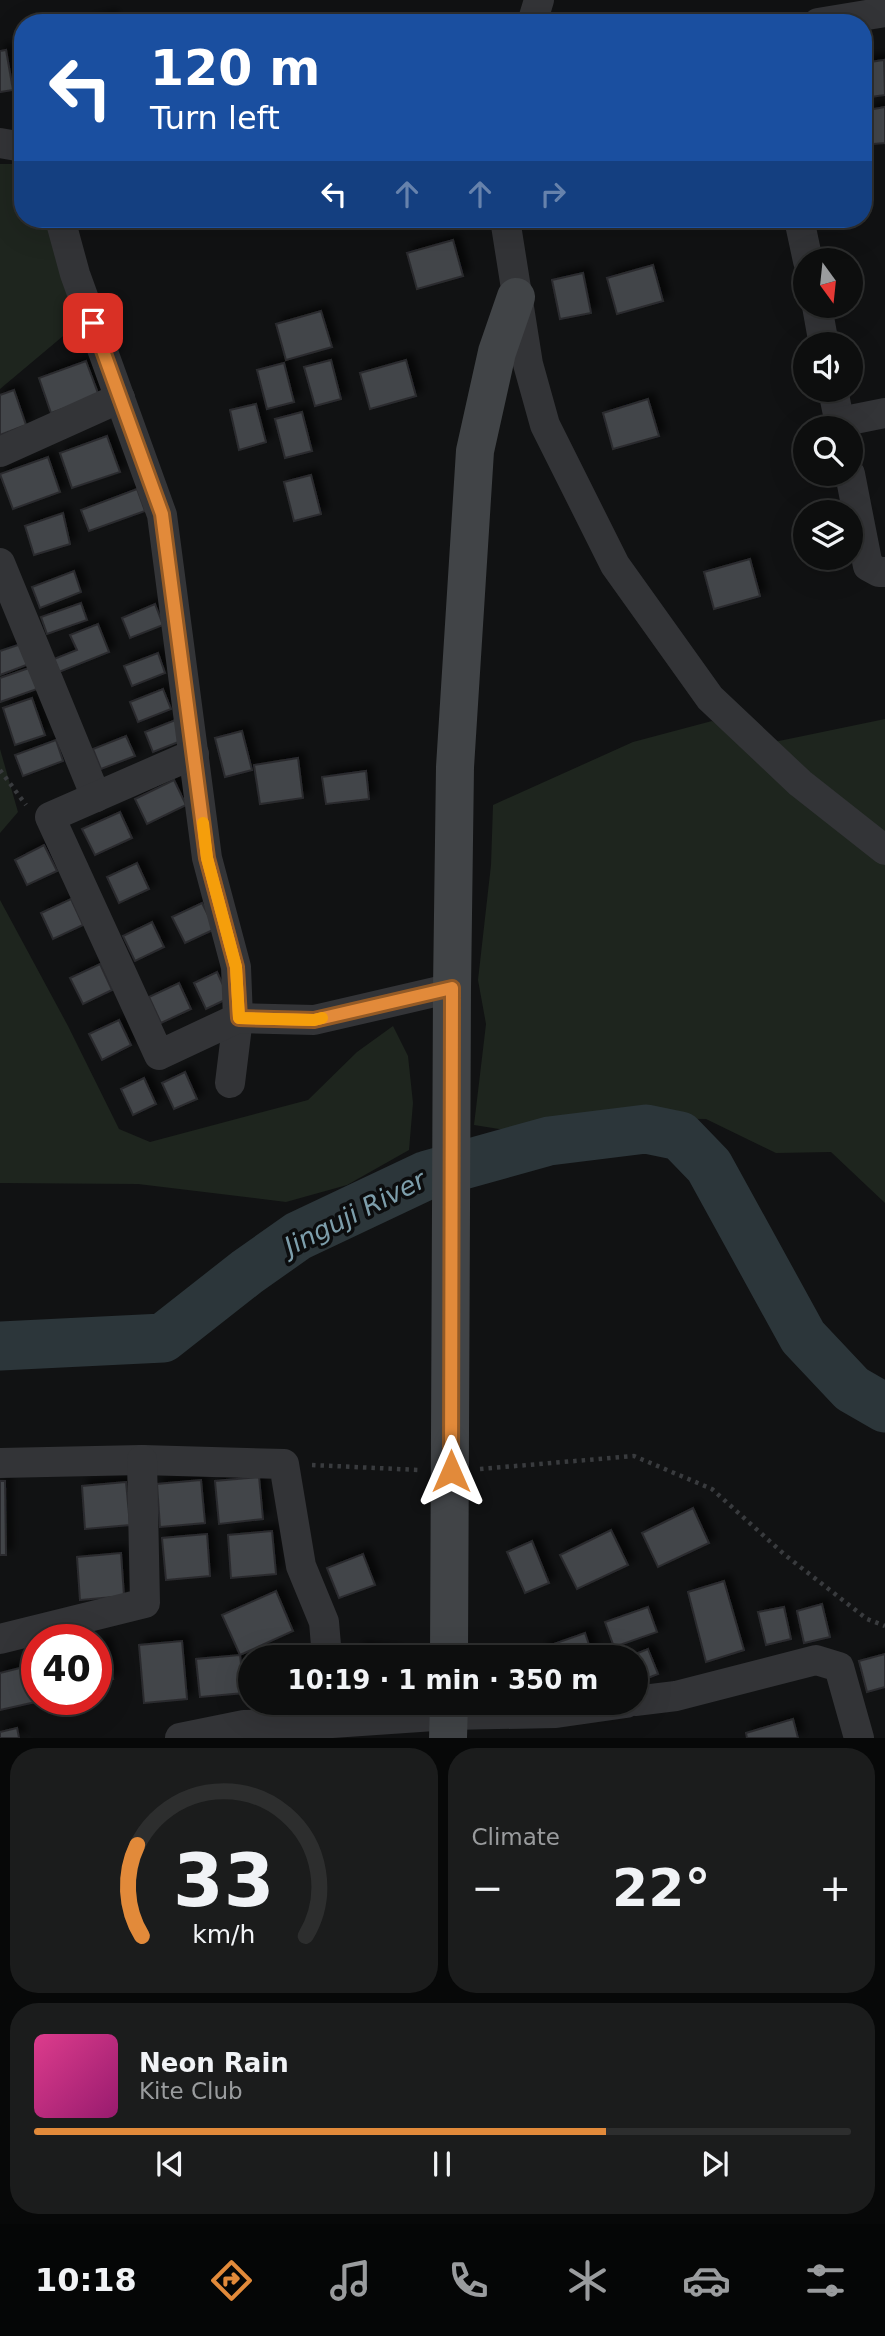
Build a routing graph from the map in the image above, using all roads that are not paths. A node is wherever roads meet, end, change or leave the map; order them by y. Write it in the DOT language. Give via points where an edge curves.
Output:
graph roads {
  1 [pos="62,228"];
  2 [pos="506,228"];
  3 [pos="801,228"];
  4 [pos="805,248"];
  5 [pos="516,298"];
  6 [pos="120,398"];
  7 [pos="885,413"];
  8 [pos="863,419"];
  9 [pos="0,452"];
  10 [pos="852,486"];
  11 [pos="0,563"];
  12 [pos="885,572"];
  13 [pos="194,754"];
  14 [pos="96,797"];
  15 [pos="885,850"];
  16 [pos="452,988"];
  17 [pos="239,1018"];
  18 [pos="229,1083"];
  19 [pos="142,1461"];
  20 [pos="0,1462"];
  21 [pos="0,1639"];
  22 [pos="326,1645"];
  23 [pos="449,1645"];
  24 [pos="648,1700"];
  25 [pos="520,1715"];
  26 [pos="449,1719"];
  27 [pos="332,1721"];
  28 [pos="180,1738"];
  29 [pos="859,1738"];
  1 -- 6 [label="street"];
  2 -- 5 [label="street"];
  3 -- 4 [label="street"];
  5 -- 15 [label="street" via="545,425 615,565 710,698 800,783"];
  5 -- 16 [label="street" via="497,352 475,451 455,767"];
  6 -- 9 [label="street"];
  6 -- 13 [label="street" via="162,514"];
  7 -- 8 [label="street"];
  10 -- 12 [label="street" via="869,566"];
  11 -- 14 [label="street"];
  13 -- 14 [label="street"];
  13 -- 17 [label="street" via="207,858 236,967"];
  14 -- 17 [label="street" via="50,817 159,1055"];
  16 -- 17 [label="street" via="314,1020"];
  16 -- 23 [label="street"];
  17 -- 18 [label="street"];
  19 -- 20 [label="street"];
  19 -- 21 [label="street" via="145,1603"];
  19 -- 22 [label="street" via="284,1464 301,1566 324,1622"];
  24 -- 29 [label="street" via="816,1660 839,1667"];
  25 -- 26 [label="street"];
  26 -- 27 [label="street"];
  27 -- 28 [label="street" via="244,1725"];
}
